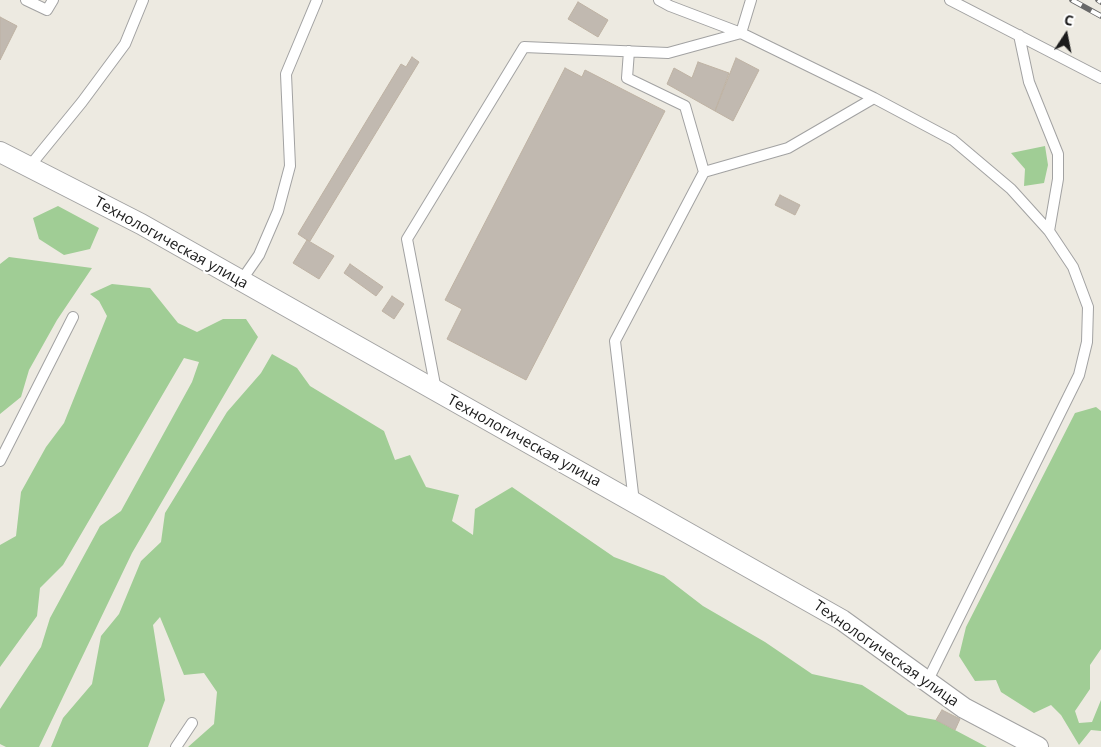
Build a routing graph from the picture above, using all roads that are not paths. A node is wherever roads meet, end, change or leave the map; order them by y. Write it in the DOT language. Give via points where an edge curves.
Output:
graph roads {
  1 [pos="26,0"];
  2 [pos="53,0"];
  3 [pos="143,0"];
  4 [pos="317,0"];
  5 [pos="659,0"];
  6 [pos="751,0"];
  7 [pos="950,0"];
  8 [pos="741,33"];
  9 [pos="1019,35"];
  10 [pos="629,52"];
  11 [pos="1101,78"];
  12 [pos="874,98"];
  13 [pos="0,152"];
  14 [pos="29,167"];
  15 [pos="704,172"];
  16 [pos="1049,230"];
  17 [pos="241,281"];
  18 [pos="73,317"];
  19 [pos="437,392"];
  20 [pos="0,460"];
  21 [pos="634,502"];
  22 [pos="927,682"];
  23 [pos="192,724"];
  24 [pos="176,747"];
  25 [pos="1038,747"];
  1 -- 2 [label="lane" via="47,10"];
  3 -- 14 [label="lane" via="125,44"];
  4 -- 17 [label="lane" via="286,74 290,166 278,211 259,255"];
  5 -- 8 [label="lane"];
  6 -- 8 [label="lane"];
  7 -- 9 [label="lane"];
  8 -- 10 [label="lane" via="668,53"];
  8 -- 12 [label="lane"];
  9 -- 11 [label="lane"];
  9 -- 16 [label="lane" via="1029,82 1058,154 1058,179"];
  10 -- 15 [label="lane" via="627,78 685,106"];
  10 -- 19 [label="lane" via="524,47 407,239"];
  12 -- 15 [label="lane" via="788,148"];
  12 -- 16 [label="lane" via="953,140 1011,189"];
  13 -- 14 [label="street, Технологическая улица"];
  14 -- 17 [label="street, Технологическая улица"];
  15 -- 21 [label="lane" via="615,341"];
  16 -- 22 [label="lane" via="1073,267 1088,307 1087,342 1079,375"];
  17 -- 19 [label="street, Технологическая улица"];
  18 -- 20 [label="lane"];
  19 -- 21 [label="street, Технологическая улица"];
  21 -- 22 [label="street, Технологическая улица" via="842,620"];
  22 -- 25 [label="street, Технологическая улица" via="964,708"];
  23 -- 24 [label="lane"];
}
